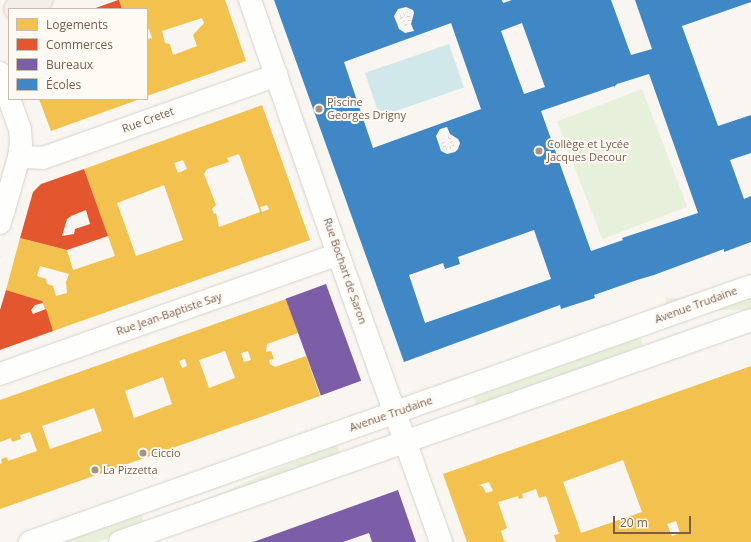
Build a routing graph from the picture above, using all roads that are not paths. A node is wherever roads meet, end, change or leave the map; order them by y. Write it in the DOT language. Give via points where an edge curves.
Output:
graph roads {
  1 [pos="41,0"];
  2 [pos="250,0"];
  3 [pos="18,8"];
  4 [pos="0,73"];
  5 [pos="277,75"];
  6 [pos="8,96"];
  7 [pos="9,100"];
  8 [pos="19,157"];
  9 [pos="0,223"];
  10 [pos="338,254"];
  11 [pos="751,286"];
  12 [pos="751,320"];
  13 [pos="0,374"];
  14 [pos="395,412"];
  15 [pos="406,442"];
  16 [pos="30,542"];
  17 [pos="120,542"];
  18 [pos="441,542"];
  1 -- 3 [label="main road"];
  2 -- 5 [label="street, Rue Bochart de Saron"];
  4 -- 6 [label="street"];
  5 -- 8 [label="street, Rue Cretet" via="43,158"];
  5 -- 10 [label="street, Rue Bochart de Saron"];
  7 -- 8 [label="street" via="20,129"];
  8 -- 9 [label="street"];
  10 -- 13 [label="street, Rue Jean-Baptiste Say"];
  10 -- 14 [label="street, Rue Bochart de Saron"];
  11 -- 14 [label="street, Avenue Trudaine"];
  12 -- 15 [label="street"];
  14 -- 15 [label="street, Rue Bochart de Saron"];
  14 -- 16 [label="street, Avenue Trudaine"];
  15 -- 17 [label="street"];
  15 -- 18 [label="street, Rue Bochart de Saron"];
}
